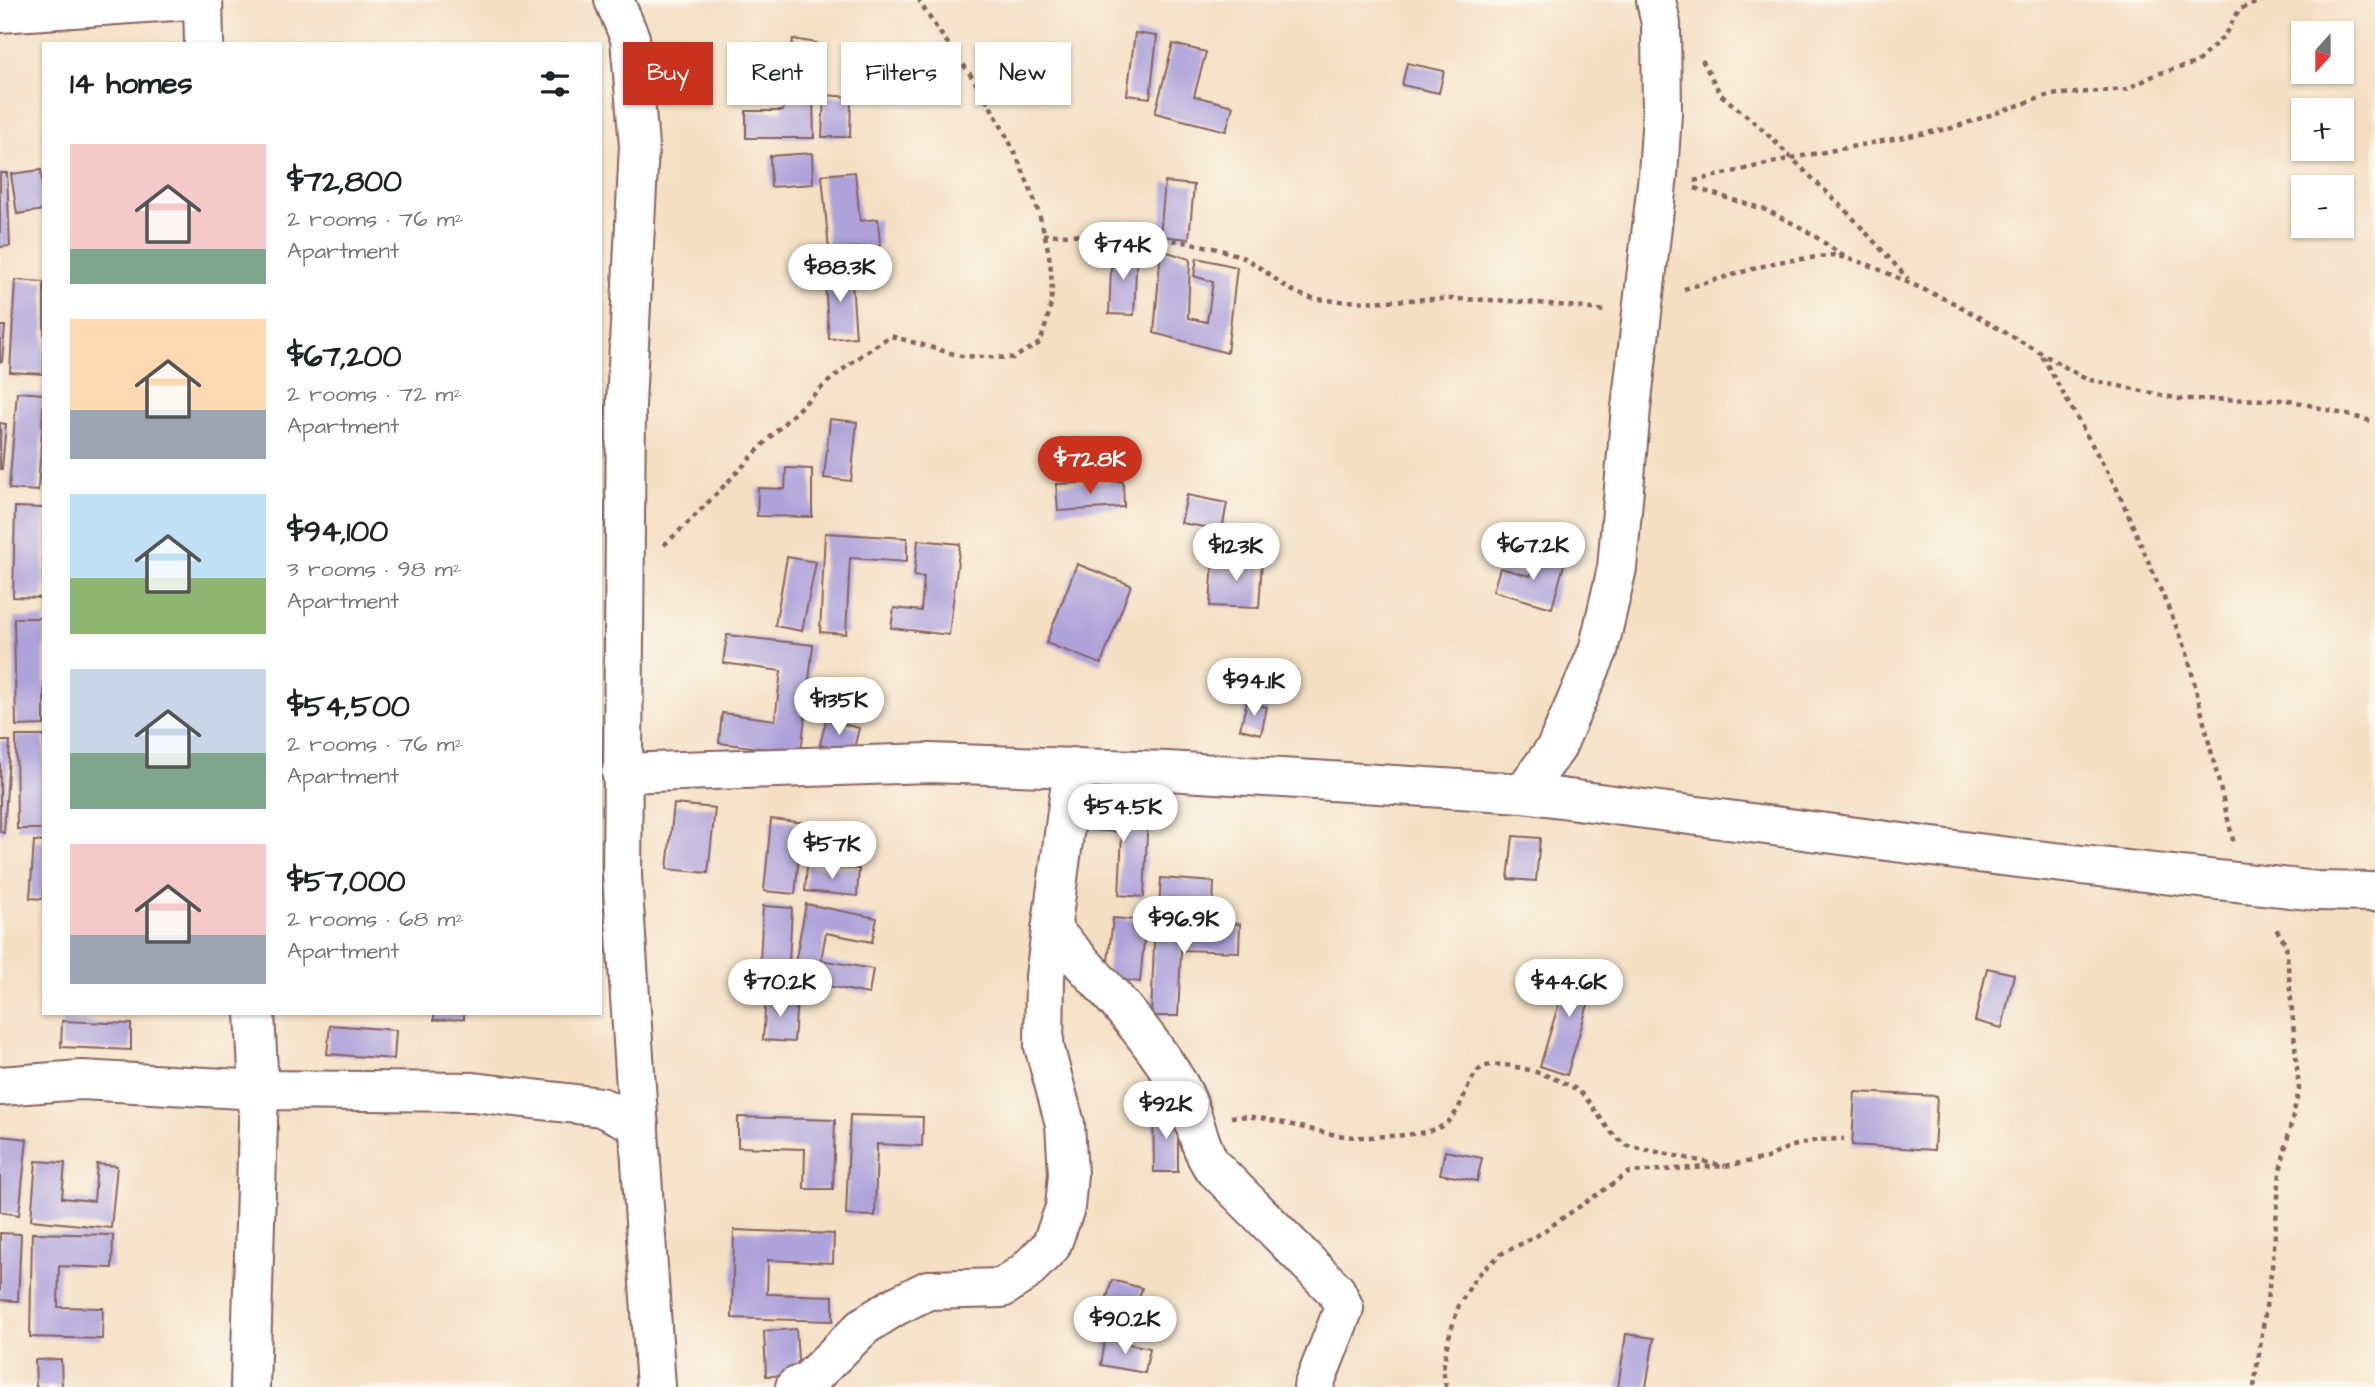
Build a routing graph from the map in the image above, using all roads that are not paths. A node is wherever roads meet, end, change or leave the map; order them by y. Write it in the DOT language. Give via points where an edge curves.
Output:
graph roads {
  1 [pos="614,0"];
  2 [pos="183,1"];
  3 [pos="1657,5"];
  4 [pos="0,13"];
  5 [pos="203,42"];
  6 [pos="1073,767"];
  7 [pos="621,773"];
  8 [pos="1523,793"];
  9 [pos="2375,892"];
  10 [pos="1051,929"];
  11 [pos="256,1015"];
  12 [pos="0,1086"];
  13 [pos="259,1090"];
  14 [pos="639,1125"];
  15 [pos="250,1387"];
  16 [pos="656,1387"];
  17 [pos="795,1387"];
  18 [pos="1313,1387"];
  1 -- 7 [label="street" via="631,38 639,146 626,404"];
  2 -- 4 [label="street"];
  2 -- 5 [label="street"];
  3 -- 8 [label="street" via="1662,113 1617,568 1598,651 1556,748"];
  6 -- 7 [label="street" via="929,763"];
  6 -- 8 [label="street"];
  6 -- 10 [label="street"];
  7 -- 14 [label="street" via="622,876"];
  8 -- 9 [label="street" via="2001,856 2317,891"];
  10 -- 17 [label="street" via="1044,1046 1065,1124 1068,1174 1065,1208 1051,1246 1002,1288 928,1290 894,1307 864,1326 808,1381"];
  10 -- 18 [label="street" via="1140,1025 1181,1087 1212,1166 1336,1291 1344,1308"];
  11 -- 13 [label="street"];
  12 -- 13 [label="street" via="81,1080"];
  13 -- 14 [label="street" via="472,1091 601,1107"];
  13 -- 15 [label="street"];
  14 -- 16 [label="street"];
}
